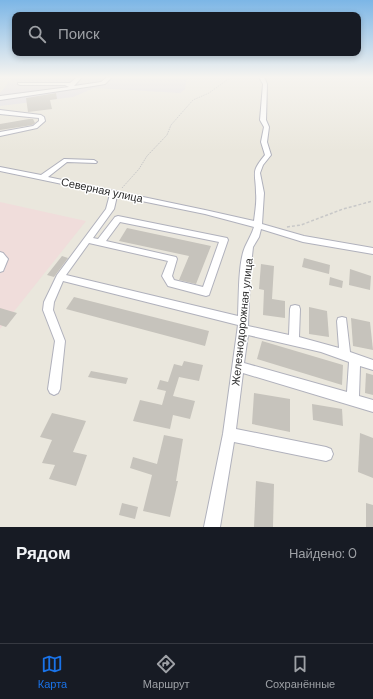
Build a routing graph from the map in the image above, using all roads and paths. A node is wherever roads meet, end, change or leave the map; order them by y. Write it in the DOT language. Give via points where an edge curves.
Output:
graph roads {
  1 [pos="192,102"];
  2 [pos="264,102"];
  3 [pos="0,112"];
  4 [pos="12,113"];
  5 [pos="0,117"];
  6 [pos="0,134"];
  7 [pos="94,162"];
  8 [pos="0,169"];
  9 [pos="43,178"];
  10 [pos="115,193"];
  11 [pos="373,201"];
  12 [pos="258,225"];
  13 [pos="282,227"];
  14 [pos="88,240"];
  15 [pos="101,242"];
  16 [pos="373,251"];
  17 [pos="0,255"];
  18 [pos="0,269"];
  19 [pos="60,278"];
  20 [pos="295,309"];
  21 [pos="342,321"];
  22 [pos="243,325"];
  23 [pos="294,340"];
  24 [pos="350,357"];
  25 [pos="373,365"];
  26 [pos="238,366"];
  27 [pos="54,389"];
  28 [pos="353,400"];
  29 [pos="373,406"];
  30 [pos="229,434"];
  31 [pos="326,454"];
  32 [pos="212,527"];
  1 -- 10 [label="path" via="139,169"];
  2 -- 12 [label="street, Железнодорожная улица" via="263,120 267,125 267,131 264,142 268,155 257,173 260,193"];
  3 -- 4 [label="street"];
  4 -- 5 [label="street"];
  4 -- 6 [label="street" via="41,117 42,121 34,127"];
  7 -- 9 [label="street" via="66,160"];
  8 -- 9 [label="street, Северная улица"];
  9 -- 10 [label="street, Северная улица"];
  10 -- 12 [label="street, Северная улица"];
  10 -- 14 [label="street" via="110,209"];
  11 -- 13 [label="path" via="301,224"];
  12 -- 16 [label="street" via="303,239"];
  12 -- 22 [label="street, Железнодорожная улица" via="250,247 245,274"];
  14 -- 15 [label="street"];
  14 -- 19 [label="street"];
  15 -- 15 [label="street" via="173,258 167,276 171,283 206,292 224,240 118,219"];
  17 -- 18 [label="street" via="4,259"];
  19 -- 22 [label="street"];
  19 -- 27 [label="street" via="52,293 48,310 60,340"];
  20 -- 23 [label="street"];
  21 -- 24 [label="street"];
  22 -- 23 [label="street"];
  22 -- 26 [label="street, Железнодорожная улица"];
  23 -- 24 [label="street"];
  24 -- 25 [label="street"];
  24 -- 28 [label="street"];
  26 -- 28 [label="street"];
  26 -- 30 [label="street, Железнодорожная улица"];
  28 -- 29 [label="street"];
  30 -- 31 [label="street"];
  30 -- 32 [label="street, Железнодорожная улица"];
}
